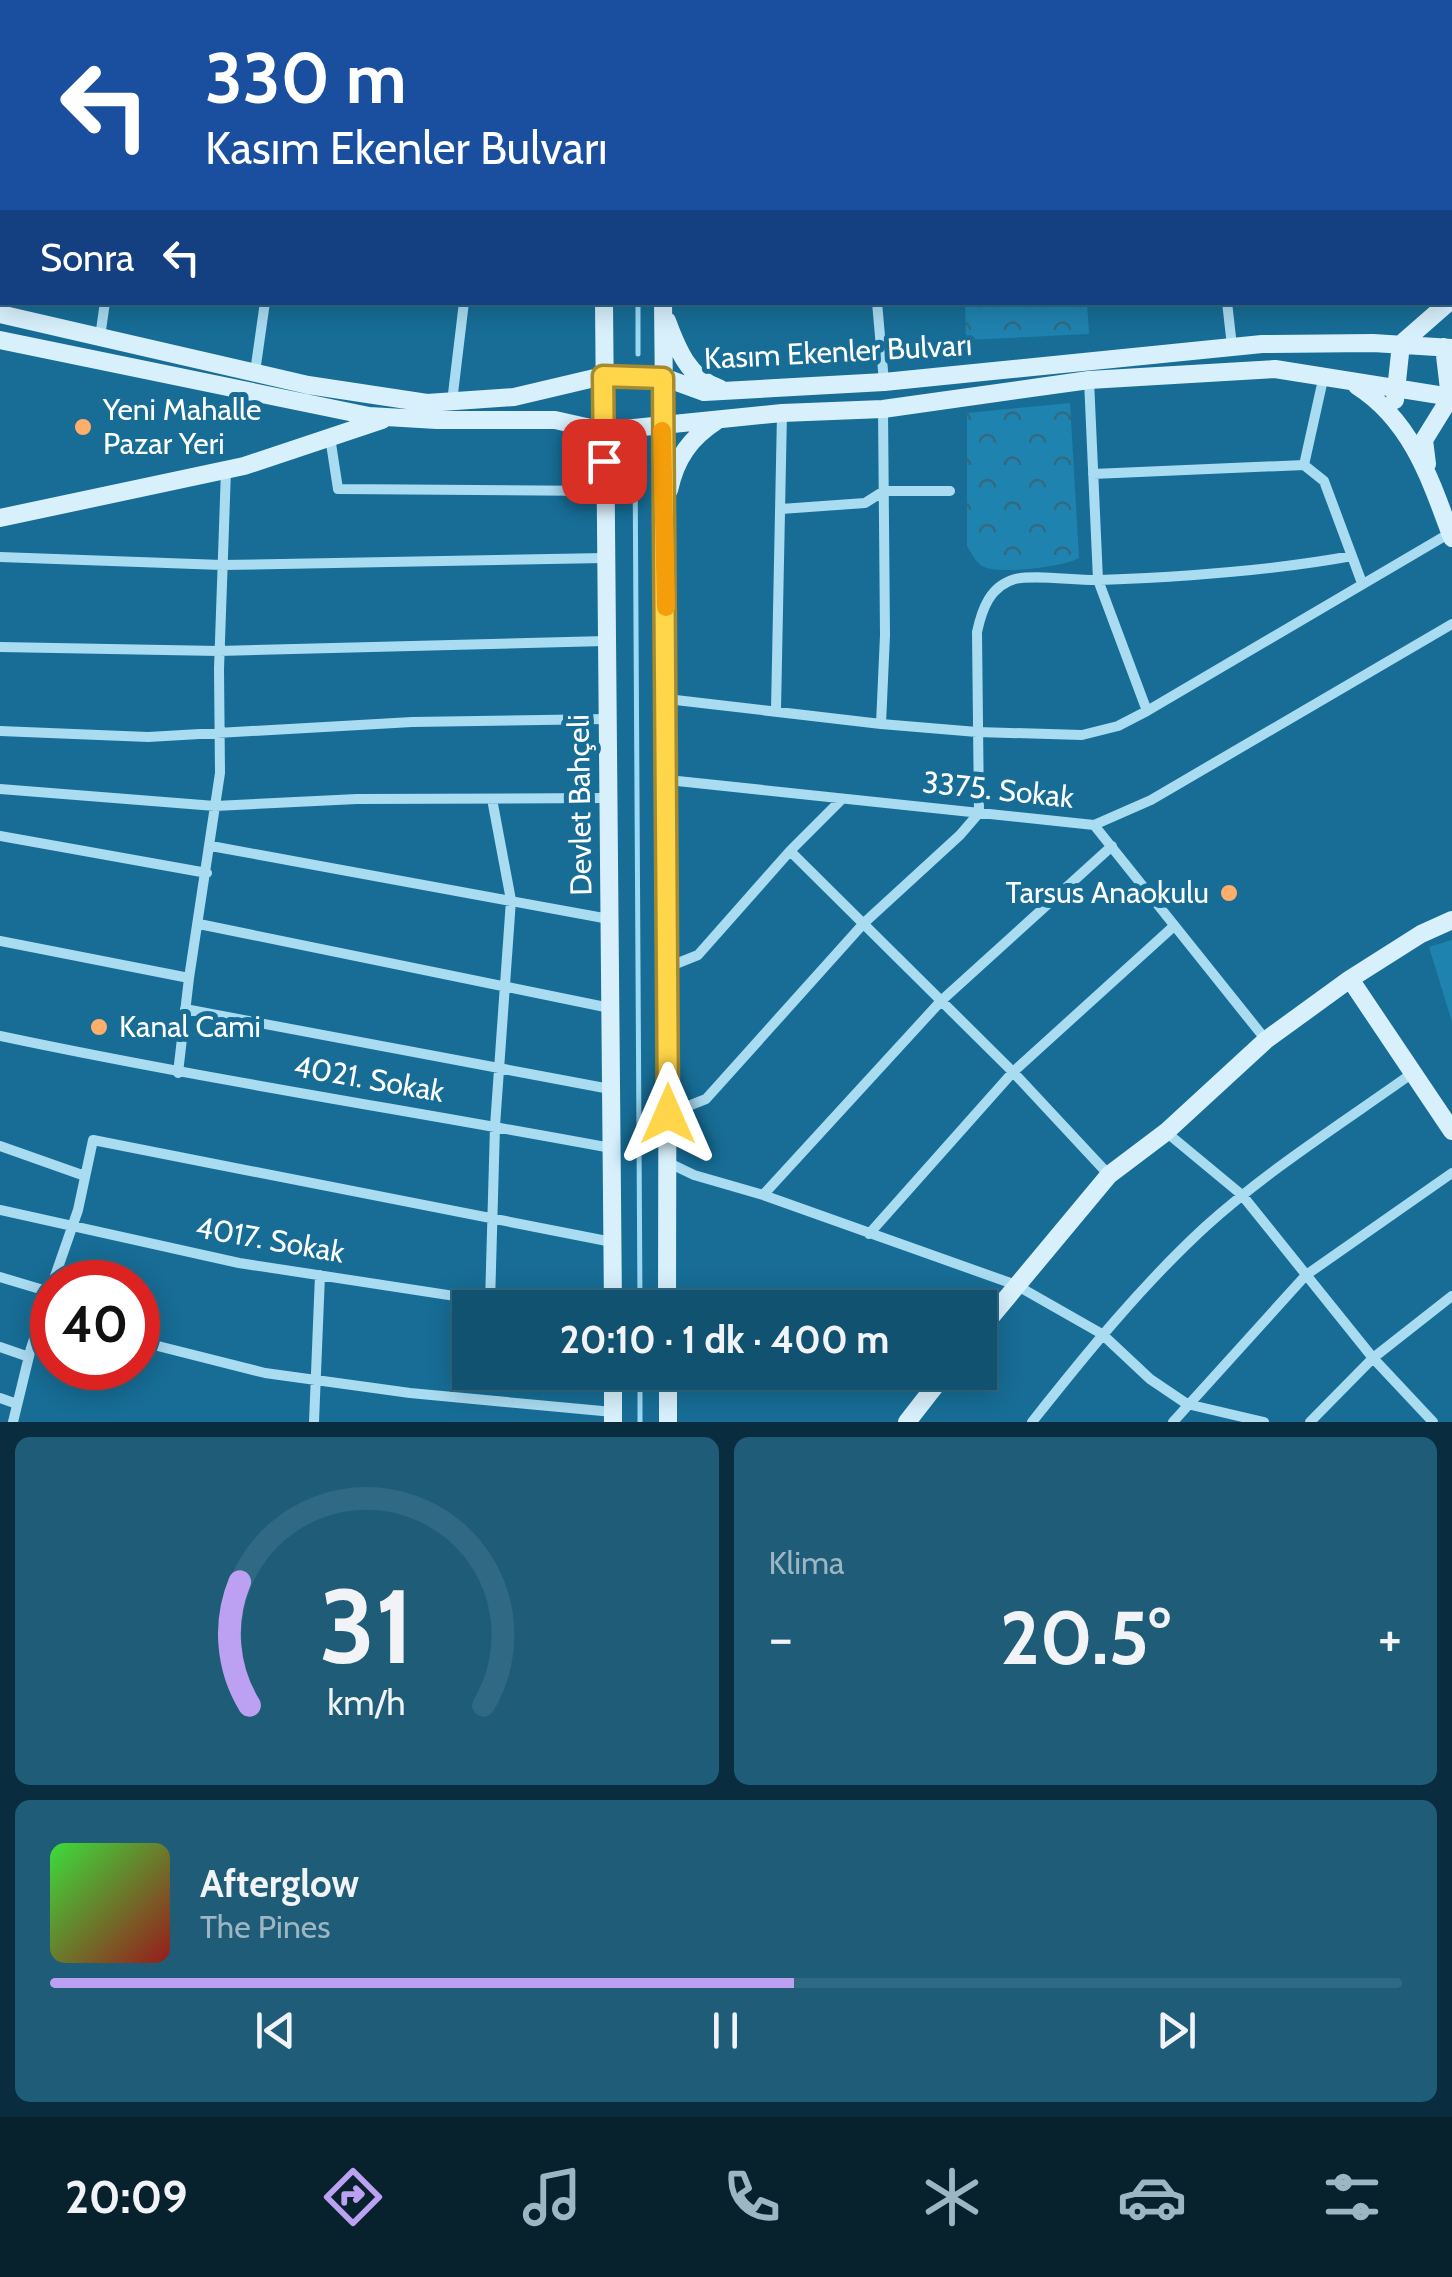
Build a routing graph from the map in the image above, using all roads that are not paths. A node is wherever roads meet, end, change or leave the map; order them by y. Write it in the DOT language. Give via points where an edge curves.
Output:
graph roads {
  1 [pos="105,305"];
  2 [pos="265,305"];
  3 [pos="464,305"];
  4 [pos="604,305"];
  5 [pos="663,305"];
  6 [pos="877,305"];
  7 [pos="1228,305"];
  8 [pos="1446,305"];
  9 [pos="0,314"];
  10 [pos="100,338"];
  11 [pos="0,340"];
  12 [pos="1402,344"];
  13 [pos="1232,346"];
  14 [pos="1448,348"];
  15 [pos="255,372"];
  16 [pos="1324,375"];
  17 [pos="603,376"];
  18 [pos="663,378"];
  19 [pos="1089,380"];
  20 [pos="1348,380"];
  21 [pos="884,382"];
  22 [pos="1396,390"];
  23 [pos="729,391"];
  24 [pos="1451,398"];
  25 [pos="452,402"];
  26 [pos="883,408"];
  27 [pos="782,414"];
  28 [pos="389,417"];
  29 [pos="1394,417"];
  30 [pos="720,419"];
  31 [pos="662,424"];
  32 [pos="604,431"];
  33 [pos="330,437"];
  34 [pos="1304,465"];
  35 [pos="226,470"];
  36 [pos="1427,470"];
  37 [pos="1092,474"];
  38 [pos="884,490"];
  39 [pos="604,491"];
  40 [pos="950,491"];
  41 [pos="781,509"];
  42 [pos="664,510"];
  43 [pos="0,518"];
  44 [pos="1451,536"];
  45 [pos="1352,556"];
  46 [pos="0,557"];
  47 [pos="605,558"];
  48 [pos="222,566"];
  49 [pos="1098,580"];
  50 [pos="1362,582"];
  51 [pos="1452,624"];
  52 [pos="606,641"];
  53 [pos="0,647"];
  54 [pos="220,651"];
  55 [pos="666,699"];
  56 [pos="776,710"];
  57 [pos="1147,711"];
  58 [pos="606,719"];
  59 [pos="881,724"];
  60 [pos="0,730"];
  61 [pos="977,732"];
  62 [pos="219,734"];
  63 [pos="668,780"];
  64 [pos="0,789"];
  65 [pos="492,798"];
  66 [pos="608,798"];
  67 [pos="841,800"];
  68 [pos="216,806"];
  69 [pos="980,813"];
  70 [pos="1094,826"];
  71 [pos="0,836"];
  72 [pos="210,846"];
  73 [pos="1112,846"];
  74 [pos="790,851"];
  75 [pos="207,872"];
  76 [pos="511,900"];
  77 [pos="609,919"];
  78 [pos="1452,920"];
  79 [pos="864,923"];
  80 [pos="199,924"];
  81 [pos="1174,926"];
  82 [pos="0,940"];
  83 [pos="668,968"];
  84 [pos="188,978"];
  85 [pos="1350,980"];
  86 [pos="505,987"];
  87 [pos="941,1001"];
  88 [pos="610,1008"];
  89 [pos="185,1010"];
  90 [pos="0,1036"];
  91 [pos="1266,1040"];
  92 [pos="499,1068"];
  93 [pos="1013,1072"];
  94 [pos="1414,1072"];
  95 [pos="178,1074"];
  96 [pos="610,1089"];
  97 [pos="668,1114"];
  98 [pos="495,1126"];
  99 [pos="1452,1131"];
  100 [pos="1166,1132"];
  101 [pos="0,1146"];
  102 [pos="611,1148"];
  103 [pos="668,1163"];
  104 [pos="1452,1172"];
  105 [pos="1109,1175"];
  106 [pos="86,1176"];
  107 [pos="764,1195"];
  108 [pos="1242,1196"];
  109 [pos="0,1210"];
  110 [pos="492,1217"];
  111 [pos="72,1227"];
  112 [pos="870,1234"];
  113 [pos="612,1242"];
  114 [pos="61,1260"];
  115 [pos="320,1275"];
  116 [pos="1306,1275"];
  117 [pos="0,1276"];
  118 [pos="30,1282"];
  119 [pos="1016,1285"];
  120 [pos="490,1290"];
  121 [pos="613,1290"];
  122 [pos="667,1290"];
  123 [pos="1452,1296"];
  124 [pos="452,1297"];
  125 [pos="997,1309"];
  126 [pos="1102,1334"];
  127 [pos="0,1346"];
  128 [pos="160,1347"];
  129 [pos="29,1357"];
  130 [pos="1373,1358"];
  131 [pos="316,1380"];
  132 [pos="614,1390"];
  133 [pos="668,1390"];
  134 [pos="932,1390"];
  135 [pos="0,1398"];
  136 [pos="17,1404"];
  137 [pos="1187,1404"];
  138 [pos="613,1417"];
  139 [pos="13,1422"];
  140 [pos="314,1422"];
  141 [pos="668,1422"];
  142 [pos="907,1422"];
  143 [pos="1032,1422"];
  144 [pos="1173,1422"];
  145 [pos="1264,1422"];
  146 [pos="1310,1422"];
  147 [pos="1433,1422"];
  1 -- 10 [label="street"];
  2 -- 15 [label="street"];
  3 -- 25 [label="street"];
  4 -- 17 [label="street, Devlet Bahçeli"];
  5 -- 18 [label="street"];
  5 -- 23 [label="street" via="684,361 704,384"];
  6 -- 21 [label="street"];
  7 -- 13 [label="street"];
  8 -- 12 [label="street"];
  9 -- 10 [label="street, Kasım Ekenler Bulvarı"];
  10 -- 15 [label="street, Kasım Ekenler Bulvarı"];
  11 -- 28 [label="street, Kasım Ekenler Bulvarı"];
  12 -- 13 [label="street, Kasım Ekenler Bulvarı"];
  12 -- 14 [label="street, Kasım Ekenler Bulvarı"];
  12 -- 22 [label="street"];
  13 -- 21 [label="street, Kasım Ekenler Bulvarı"];
  14 -- 24 [label="street"];
  15 -- 25 [label="street, Kasım Ekenler Bulvarı"];
  16 -- 19 [label="street, Kasım Ekenler Bulvarı" via="1275,369"];
  16 -- 20 [label="street, Kasım Ekenler Bulvarı"];
  16 -- 34 [label="street"];
  17 -- 18 [label="street, Kasım Ekenler Bulvarı"];
  17 -- 25 [label="street, Kasım Ekenler Bulvarı" via="514,397"];
  17 -- 32 [label="street, Devlet Bahçeli"];
  18 -- 23 [label="street, Kasım Ekenler Bulvarı" via="704,392"];
  18 -- 31 [label="street"];
  19 -- 26 [label="street, Kasım Ekenler Bulvarı"];
  19 -- 37 [label="street"];
  20 -- 22 [label="street, Kasım Ekenler Bulvarı"];
  20 -- 29 [label="street"];
  21 -- 23 [label="street, Kasım Ekenler Bulvarı"];
  22 -- 24 [label="street, Kasım Ekenler Bulvarı"];
  22 -- 29 [label="street"];
  24 -- 36 [label="street" via="1424,440"];
  26 -- 27 [label="street, Kasım Ekenler Bulvarı"];
  26 -- 38 [label="street"];
  27 -- 30 [label="street, Kasım Ekenler Bulvarı"];
  27 -- 41 [label="street"];
  28 -- 32 [label="street, Kasım Ekenler Bulvarı" via="555,420"];
  28 -- 33 [label="street"];
  29 -- 36 [label="street"];
  30 -- 31 [label="street, Kasım Ekenler Bulvarı"];
  30 -- 42 [label="street" via="687,445"];
  31 -- 32 [label="street, Kasım Ekenler Bulvarı"];
  31 -- 42 [label="street"];
  32 -- 39 [label="street, Devlet Bahçeli"];
  33 -- 35 [label="street"];
  33 -- 39 [label="street" via="338,490"];
  34 -- 37 [label="street"];
  34 -- 45 [label="street" via="1324,480"];
  35 -- 43 [label="street"];
  35 -- 48 [label="street"];
  36 -- 44 [label="street"];
  37 -- 49 [label="street"];
  38 -- 40 [label="street"];
  38 -- 41 [label="street" via="864,503"];
  38 -- 59 [label="street"];
  39 -- 47 [label="street, Devlet Bahçeli"];
  41 -- 56 [label="street"];
  42 -- 55 [label="street"];
  44 -- 50 [label="street"];
  45 -- 49 [label="street"];
  45 -- 50 [label="street"];
  46 -- 48 [label="street"];
  47 -- 48 [label="street"];
  47 -- 52 [label="street, Devlet Bahçeli"];
  48 -- 54 [label="street"];
  49 -- 57 [label="street"];
  49 -- 61 [label="street" via="1016,579 993,591 977,632"];
  50 -- 57 [label="street"];
  51 -- 70 [label="street, 3375. Sokak" via="1151,800"];
  52 -- 54 [label="street"];
  52 -- 58 [label="street, Devlet Bahçeli"];
  53 -- 54 [label="street"];
  54 -- 62 [label="street"];
  55 -- 56 [label="street"];
  55 -- 63 [label="street"];
  56 -- 59 [label="street"];
  57 -- 61 [label="street" via="1082,735"];
  58 -- 62 [label="street"];
  58 -- 66 [label="street, Devlet Bahçeli"];
  59 -- 61 [label="street"];
  60 -- 62 [label="street"];
  61 -- 69 [label="street"];
  62 -- 68 [label="street"];
  63 -- 67 [label="street, 3375. Sokak"];
  63 -- 83 [label="street"];
  64 -- 68 [label="street"];
  65 -- 66 [label="street"];
  65 -- 68 [label="street"];
  65 -- 76 [label="street"];
  66 -- 77 [label="street, Devlet Bahçeli"];
  67 -- 69 [label="street, 3375. Sokak"];
  67 -- 74 [label="street"];
  68 -- 72 [label="street"];
  69 -- 70 [label="street, 3375. Sokak"];
  69 -- 79 [label="street"];
  70 -- 73 [label="street"];
  71 -- 75 [label="street"];
  72 -- 75 [label="street"];
  72 -- 76 [label="street"];
  73 -- 81 [label="street"];
  73 -- 87 [label="street"];
  74 -- 79 [label="street"];
  74 -- 83 [label="street" via="698,955"];
  75 -- 80 [label="street"];
  76 -- 77 [label="street"];
  76 -- 86 [label="street"];
  77 -- 88 [label="street, Devlet Bahçeli"];
  78 -- 85 [label="street"];
  79 -- 87 [label="street"];
  79 -- 97 [label="street" via="706,1100"];
  80 -- 84 [label="street"];
  80 -- 86 [label="street"];
  81 -- 91 [label="street"];
  81 -- 93 [label="street"];
  82 -- 84 [label="street"];
  83 -- 97 [label="street"];
  84 -- 89 [label="street"];
  85 -- 91 [label="street"];
  85 -- 94 [label="street"];
  86 -- 88 [label="street"];
  86 -- 92 [label="street"];
  87 -- 93 [label="street"];
  87 -- 107 [label="street"];
  88 -- 96 [label="street, Devlet Bahçeli"];
  89 -- 92 [label="street"];
  89 -- 95 [label="street"];
  90 -- 95 [label="street, 4021. Sokak"];
  91 -- 100 [label="street"];
  92 -- 96 [label="street"];
  92 -- 98 [label="street"];
  93 -- 105 [label="street"];
  93 -- 112 [label="street"];
  94 -- 99 [label="street"];
  94 -- 108 [label="street"];
  95 -- 98 [label="street, 4021. Sokak"];
  96 -- 102 [label="street, Devlet Bahçeli"];
  97 -- 103 [label="street"];
  98 -- 102 [label="street, 4021. Sokak"];
  98 -- 110 [label="street"];
  100 -- 105 [label="street"];
  100 -- 108 [label="street"];
  101 -- 106 [label="street"];
  102 -- 113 [label="street, Devlet Bahçeli"];
  103 -- 107 [label="street"];
  103 -- 122 [label="street"];
  104 -- 116 [label="street"];
  105 -- 119 [label="street"];
  106 -- 110 [label="street" via="94,1140"];
  106 -- 111 [label="street"];
  107 -- 112 [label="street"];
  108 -- 116 [label="street"];
  108 -- 126 [label="street"];
  109 -- 111 [label="street, 4017. Sokak"];
  110 -- 113 [label="street"];
  110 -- 120 [label="street"];
  111 -- 114 [label="street"];
  111 -- 115 [label="street, 4017. Sokak"];
  112 -- 119 [label="street"];
  113 -- 121 [label="street, Devlet Bahçeli"];
  115 -- 124 [label="street, 4017. Sokak"];
  115 -- 131 [label="street"];
  116 -- 130 [label="street"];
  116 -- 137 [label="street"];
  117 -- 118 [label="street"];
  119 -- 125 [label="street"];
  119 -- 126 [label="street"];
  123 -- 130 [label="street"];
  126 -- 137 [label="street"];
  126 -- 143 [label="street"];
  127 -- 129 [label="street"];
  128 -- 131 [label="street"];
  129 -- 136 [label="street"];
  130 -- 146 [label="street"];
  130 -- 147 [label="street"];
  131 -- 138 [label="street"];
  131 -- 140 [label="street"];
  132 -- 138 [label="street"];
  133 -- 141 [label="street"];
  134 -- 142 [label="street"];
  135 -- 136 [label="street"];
  136 -- 139 [label="street"];
  137 -- 144 [label="street"];
  137 -- 145 [label="street"];
}
